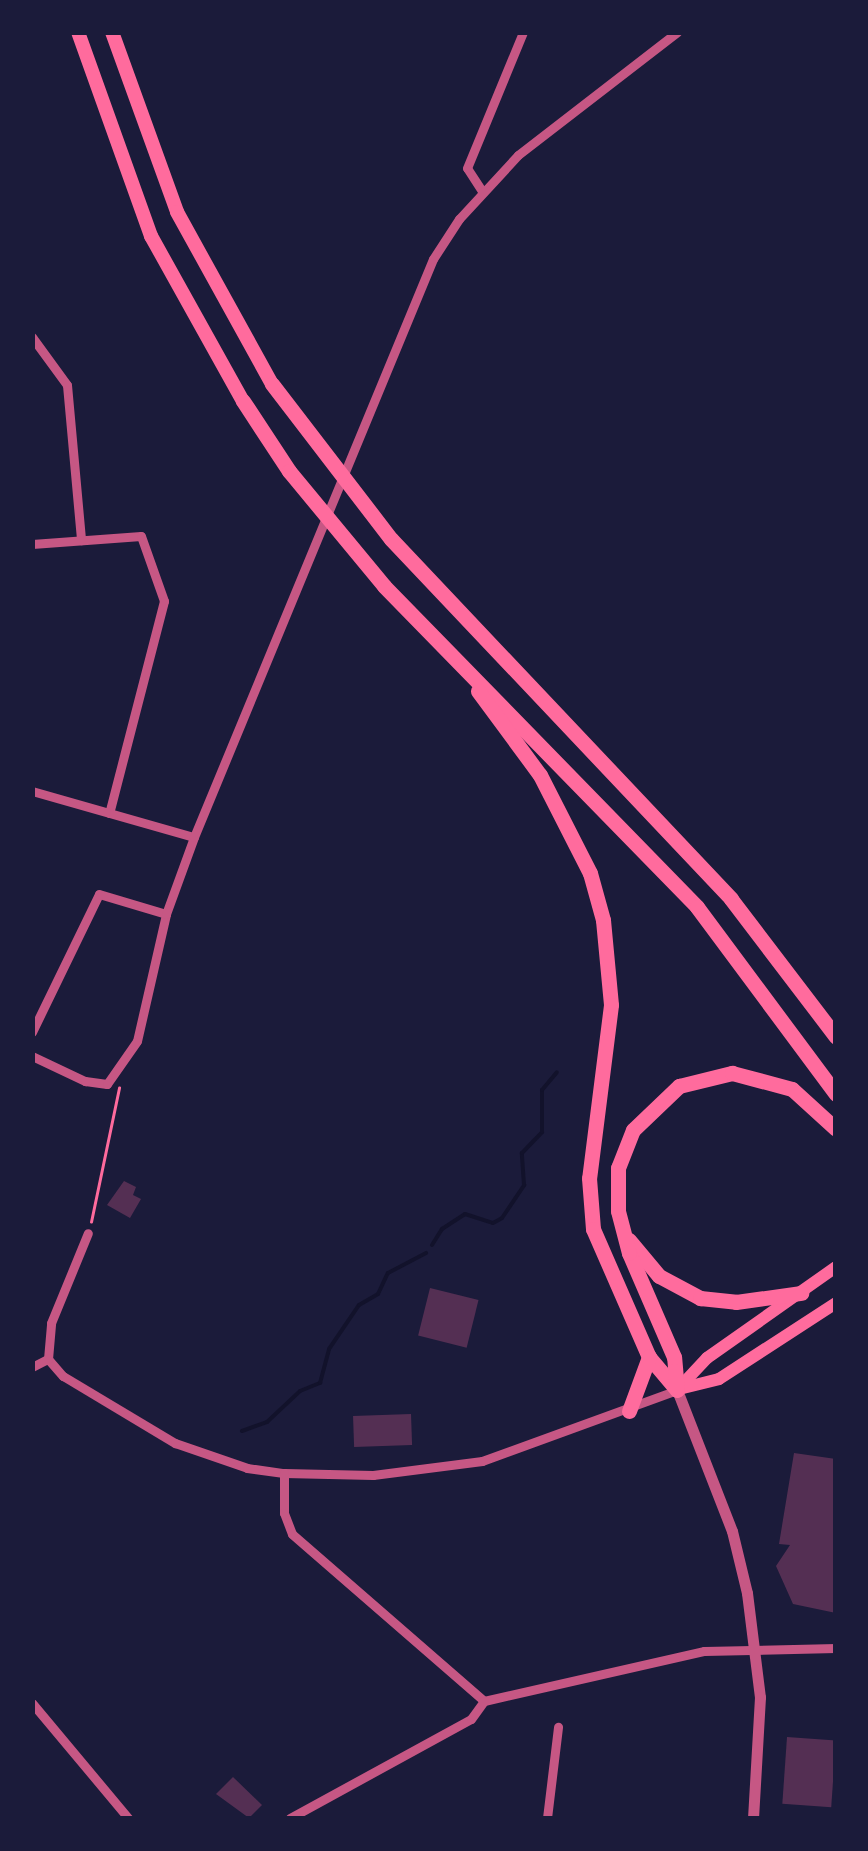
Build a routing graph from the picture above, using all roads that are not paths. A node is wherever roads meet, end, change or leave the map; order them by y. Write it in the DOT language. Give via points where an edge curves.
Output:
graph roads {
  1 [pos="78,32"];
  2 [pos="112,32"];
  3 [pos="523,32"];
  4 [pos="677,32"];
  5 [pos="482,191"];
  6 [pos="32,337"];
  7 [pos="272,384"];
  8 [pos="242,401"];
  9 [pos="81,540"];
  10 [pos="32,544"];
  11 [pos="468,675"];
  12 [pos="32,791"];
  13 [pos="109,812"];
  14 [pos="194,837"];
  15 [pos="166,914"];
  16 [pos="32,1032"];
  17 [pos="836,1037"];
  18 [pos="32,1056"];
  19 [pos="836,1094"];
  20 [pos="836,1129"];
  21 [pos="88,1233"];
  22 [pos="624,1234"];
  23 [pos="836,1267"];
  24 [pos="801,1293"];
  25 [pos="836,1303"];
  26 [pos="649,1357"];
  27 [pos="48,1359"];
  28 [pos="32,1367"];
  29 [pos="677,1390"];
  30 [pos="628,1410"];
  31 [pos="284,1474"];
  32 [pos="836,1648"];
  33 [pos="484,1702"];
  34 [pos="32,1703"];
  35 [pos="558,1727"];
  36 [pos="128,1818"];
  37 [pos="290,1818"];
  38 [pos="547,1818"];
  39 [pos="753,1818"];
  1 -- 8 [label="highway" via="150,236"];
  2 -- 7 [label="highway" via="177,212"];
  3 -- 5 [label="street" via="467,168"];
  4 -- 5 [label="street" via="518,155"];
  5 -- 14 [label="street" via="434,259"];
  6 -- 9 [label="street" via="67,385"];
  7 -- 17 [label="highway" via="391,539 674,835"];
  8 -- 11 [label="highway" via="316,506"];
  9 -- 10 [label="street"];
  9 -- 13 [label="street" via="141,536 164,601"];
  11 -- 19 [label="highway" via="697,907"];
  11 -- 26 [label="highway" via="562,812 603,920 612,1004 590,1202 603,1258"];
  12 -- 13 [label="street"];
  13 -- 14 [label="street"];
  14 -- 15 [label="street"];
  15 -- 16 [label="street" via="99,894"];
  15 -- 18 [label="street" via="137,1041 118,1078 85,1081"];
  20 -- 22 [label="highway" via="802,1096 766,1078 732,1072 679,1086 646,1112 624,1147 617,1188"];
  21 -- 27 [label="street" via="51,1323"];
  22 -- 24 [label="highway" via="660,1276 700,1298 736,1302"];
  22 -- 29 [label="highway" via="674,1356"];
  23 -- 24 [label="main road"];
  24 -- 29 [label="main road" via="707,1358"];
  25 -- 29 [label="main road" via="719,1379"];
  26 -- 29 [label="highway"];
  26 -- 30 [label="highway"];
  27 -- 28 [label="street"];
  27 -- 31 [label="street" via="63,1376 175,1443"];
  29 -- 30 [label="street"];
  29 -- 39 [label="street" via="732,1531 751,1613 760,1713"];
  30 -- 31 [label="street" via="482,1461 372,1475"];
  31 -- 33 [label="street" via="284,1514 292,1534"];
  32 -- 33 [label="street" via="718,1650"];
  33 -- 37 [label="street" via="471,1719"];
  34 -- 36 [label="street"];
  35 -- 38 [label="street"];
}
